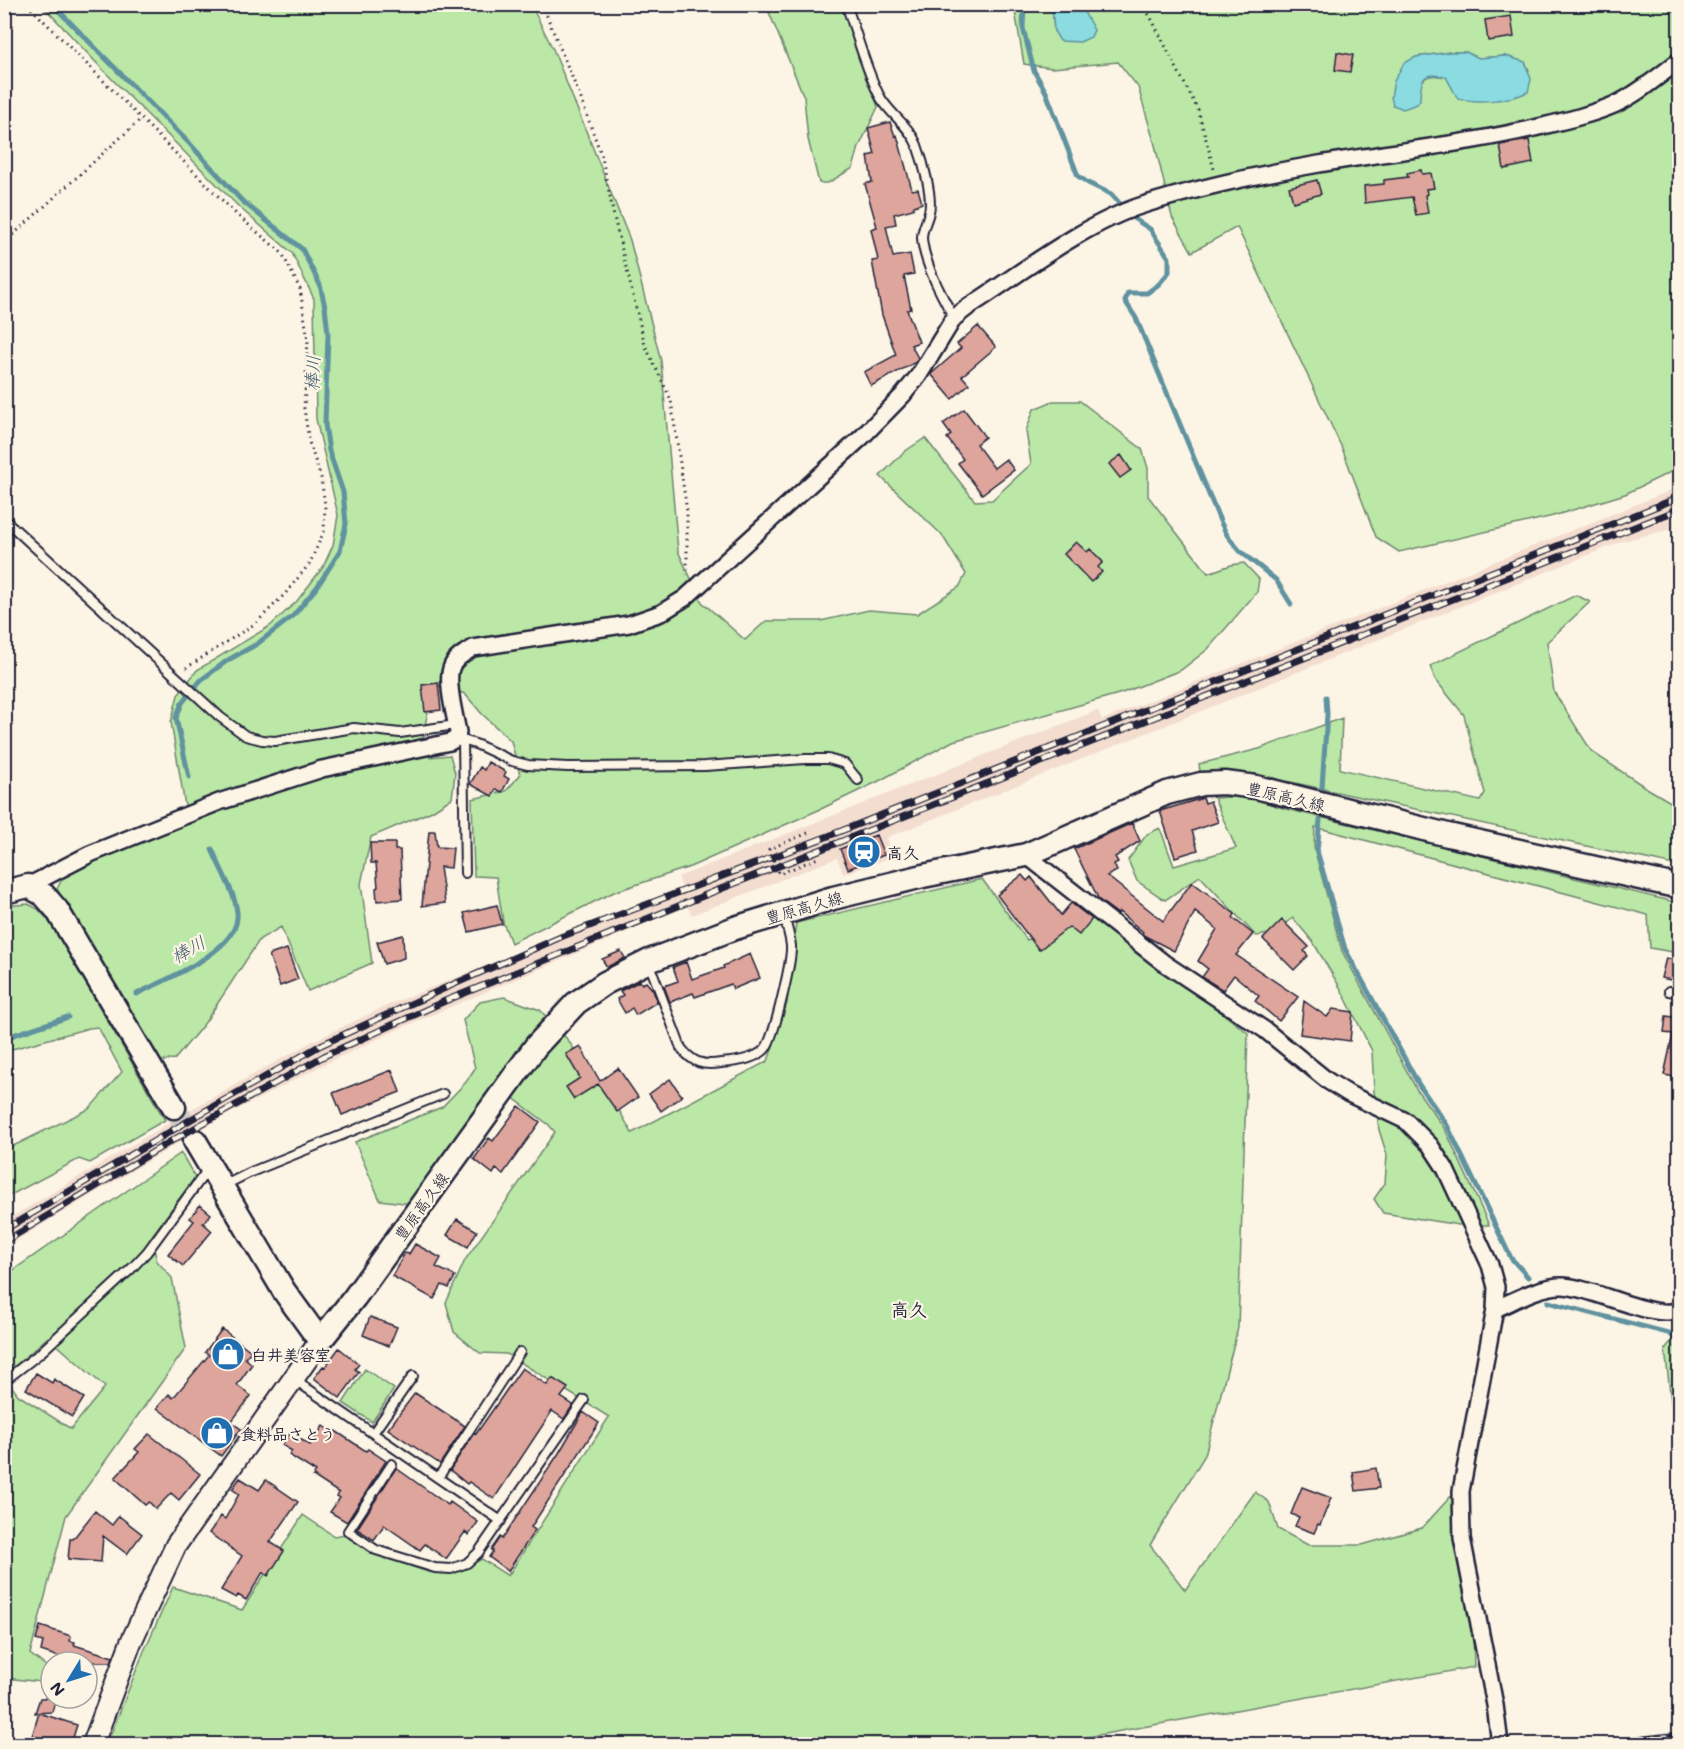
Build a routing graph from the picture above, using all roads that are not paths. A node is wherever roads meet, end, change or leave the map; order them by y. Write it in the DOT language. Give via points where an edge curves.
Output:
graph roads {
  1 [pos="846,4"];
  2 [pos="1680,60"];
  3 [pos="954,318"];
  4 [pos="4,519"];
  5 [pos="459,734"];
  6 [pos="858,780"];
  7 [pos="1026,855"];
  8 [pos="465,873"];
  9 [pos="28,886"];
  10 [pos="1680,887"];
  11 [pos="4,892"];
  12 [pos="783,913"];
  13 [pos="649,961"];
  14 [pos="1670,991"];
  15 [pos="1680,993"];
  16 [pos="443,1094"];
  17 [pos="174,1107"];
  18 [pos="195,1142"];
  19 [pos="215,1177"];
  20 [pos="1496,1309"];
  21 [pos="1680,1309"];
  22 [pos="320,1341"];
  23 [pos="520,1352"];
  24 [pos="413,1376"];
  25 [pos="293,1379"];
  26 [pos="4,1381"];
  27 [pos="584,1400"];
  28 [pos="373,1433"];
  29 [pos="392,1464"];
  30 [pos="438,1478"];
  31 [pos="501,1521"];
  32 [pos="93,1744"];
  33 [pos="1500,1744"];
  1 -- 3 [label="lane" via="879,93 918,146 930,197 922,241 936,286"];
  2 -- 3 [label="street" via="1618,103 1560,122 1508,135 1319,164 1135,208 1077,236"];
  3 -- 5 [label="street" via="903,395 685,598 661,613 629,624 473,648 460,655 451,667 450,685"];
  4 -- 5 [label="lane" via="246,736 275,741 354,728"];
  5 -- 6 [label="lane" via="528,765 705,766 828,759 845,764"];
  5 -- 8 [label="lane" via="466,807"];
  5 -- 9 [label="street" via="450,742 322,769 219,802 90,854"];
  7 -- 10 [label="main road, 豊原高久線" via="1167,793 1201,784 1225,783 1256,787"];
  7 -- 12 [label="main road, 豊原高久線" via="923,876"];
  7 -- 20 [label="street" via="1164,963 1265,1030 1328,1081 1406,1120 1445,1168 1490,1265"];
  9 -- 11 [label="main road"];
  9 -- 17 [label="main road" via="44,895 57,910"];
  12 -- 13 [label="main road, 豊原高久線"];
  12 -- 13 [label="lane" via="791,948 777,1022 765,1049 752,1056 707,1065 688,1057 681,1048"];
  13 -- 22 [label="main road, 豊原高久線" via="576,1003 536,1046"];
  14 -- 15 [label="lane"];
  16 -- 19 [label="lane" via="251,1172"];
  18 -- 19 [label="main road"];
  19 -- 22 [label="main road" via="284,1291"];
  19 -- 26 [label="lane" via="132,1268"];
  20 -- 21 [label="street" via="1548,1287 1564,1286 1661,1313"];
  20 -- 33 [label="street" via="1461,1491 1462,1538"];
  22 -- 25 [label="street"];
  23 -- 30 [label="lane"];
  24 -- 28 [label="lane"];
  25 -- 28 [label="lane"];
  25 -- 32 [label="street" via="176,1545 131,1642"];
  27 -- 31 [label="lane"];
  28 -- 30 [label="lane"];
  29 -- 31 [label="lane" via="348,1531 376,1550 451,1569 478,1553"];
  30 -- 31 [label="lane"];
}
